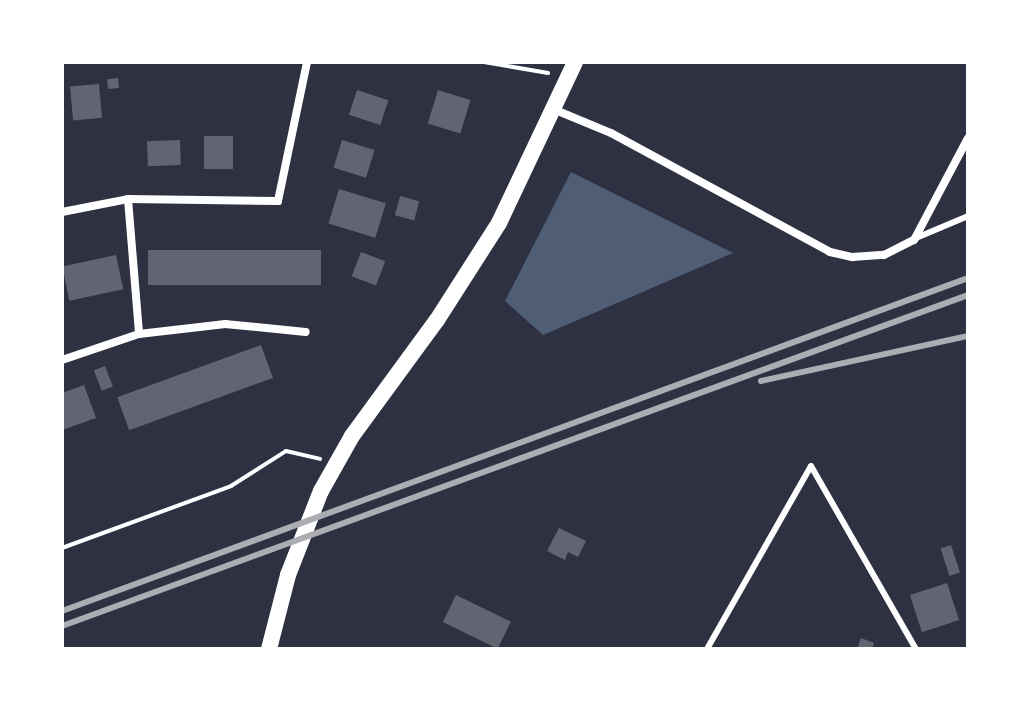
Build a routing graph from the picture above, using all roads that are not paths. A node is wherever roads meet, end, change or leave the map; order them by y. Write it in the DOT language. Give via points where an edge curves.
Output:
graph roads {
  1 [pos="307,62"];
  2 [pos="575,62"];
  3 [pos="553,109"];
  4 [pos="968,138"];
  5 [pos="128,199"];
  6 [pos="62,212"];
  7 [pos="968,216"];
  8 [pos="914,240"];
  9 [pos="306,332"];
  10 [pos="139,334"];
  11 [pos="62,360"];
  12 [pos="269,649"];
  13 [pos="707,649"];
  14 [pos="916,649"];
  1 -- 5 [label="street" via="278,201"];
  2 -- 3 [label="main road"];
  3 -- 8 [label="street" via="611,133 830,252 884,255"];
  3 -- 12 [label="main road" via="499,223 466,277 338,460 305,525"];
  4 -- 8 [label="street"];
  5 -- 6 [label="street"];
  5 -- 10 [label="street"];
  7 -- 8 [label="lane"];
  9 -- 10 [label="street" via="225,324"];
  10 -- 11 [label="street"];
  13 -- 14 [label="lane" via="811,466"];
}
